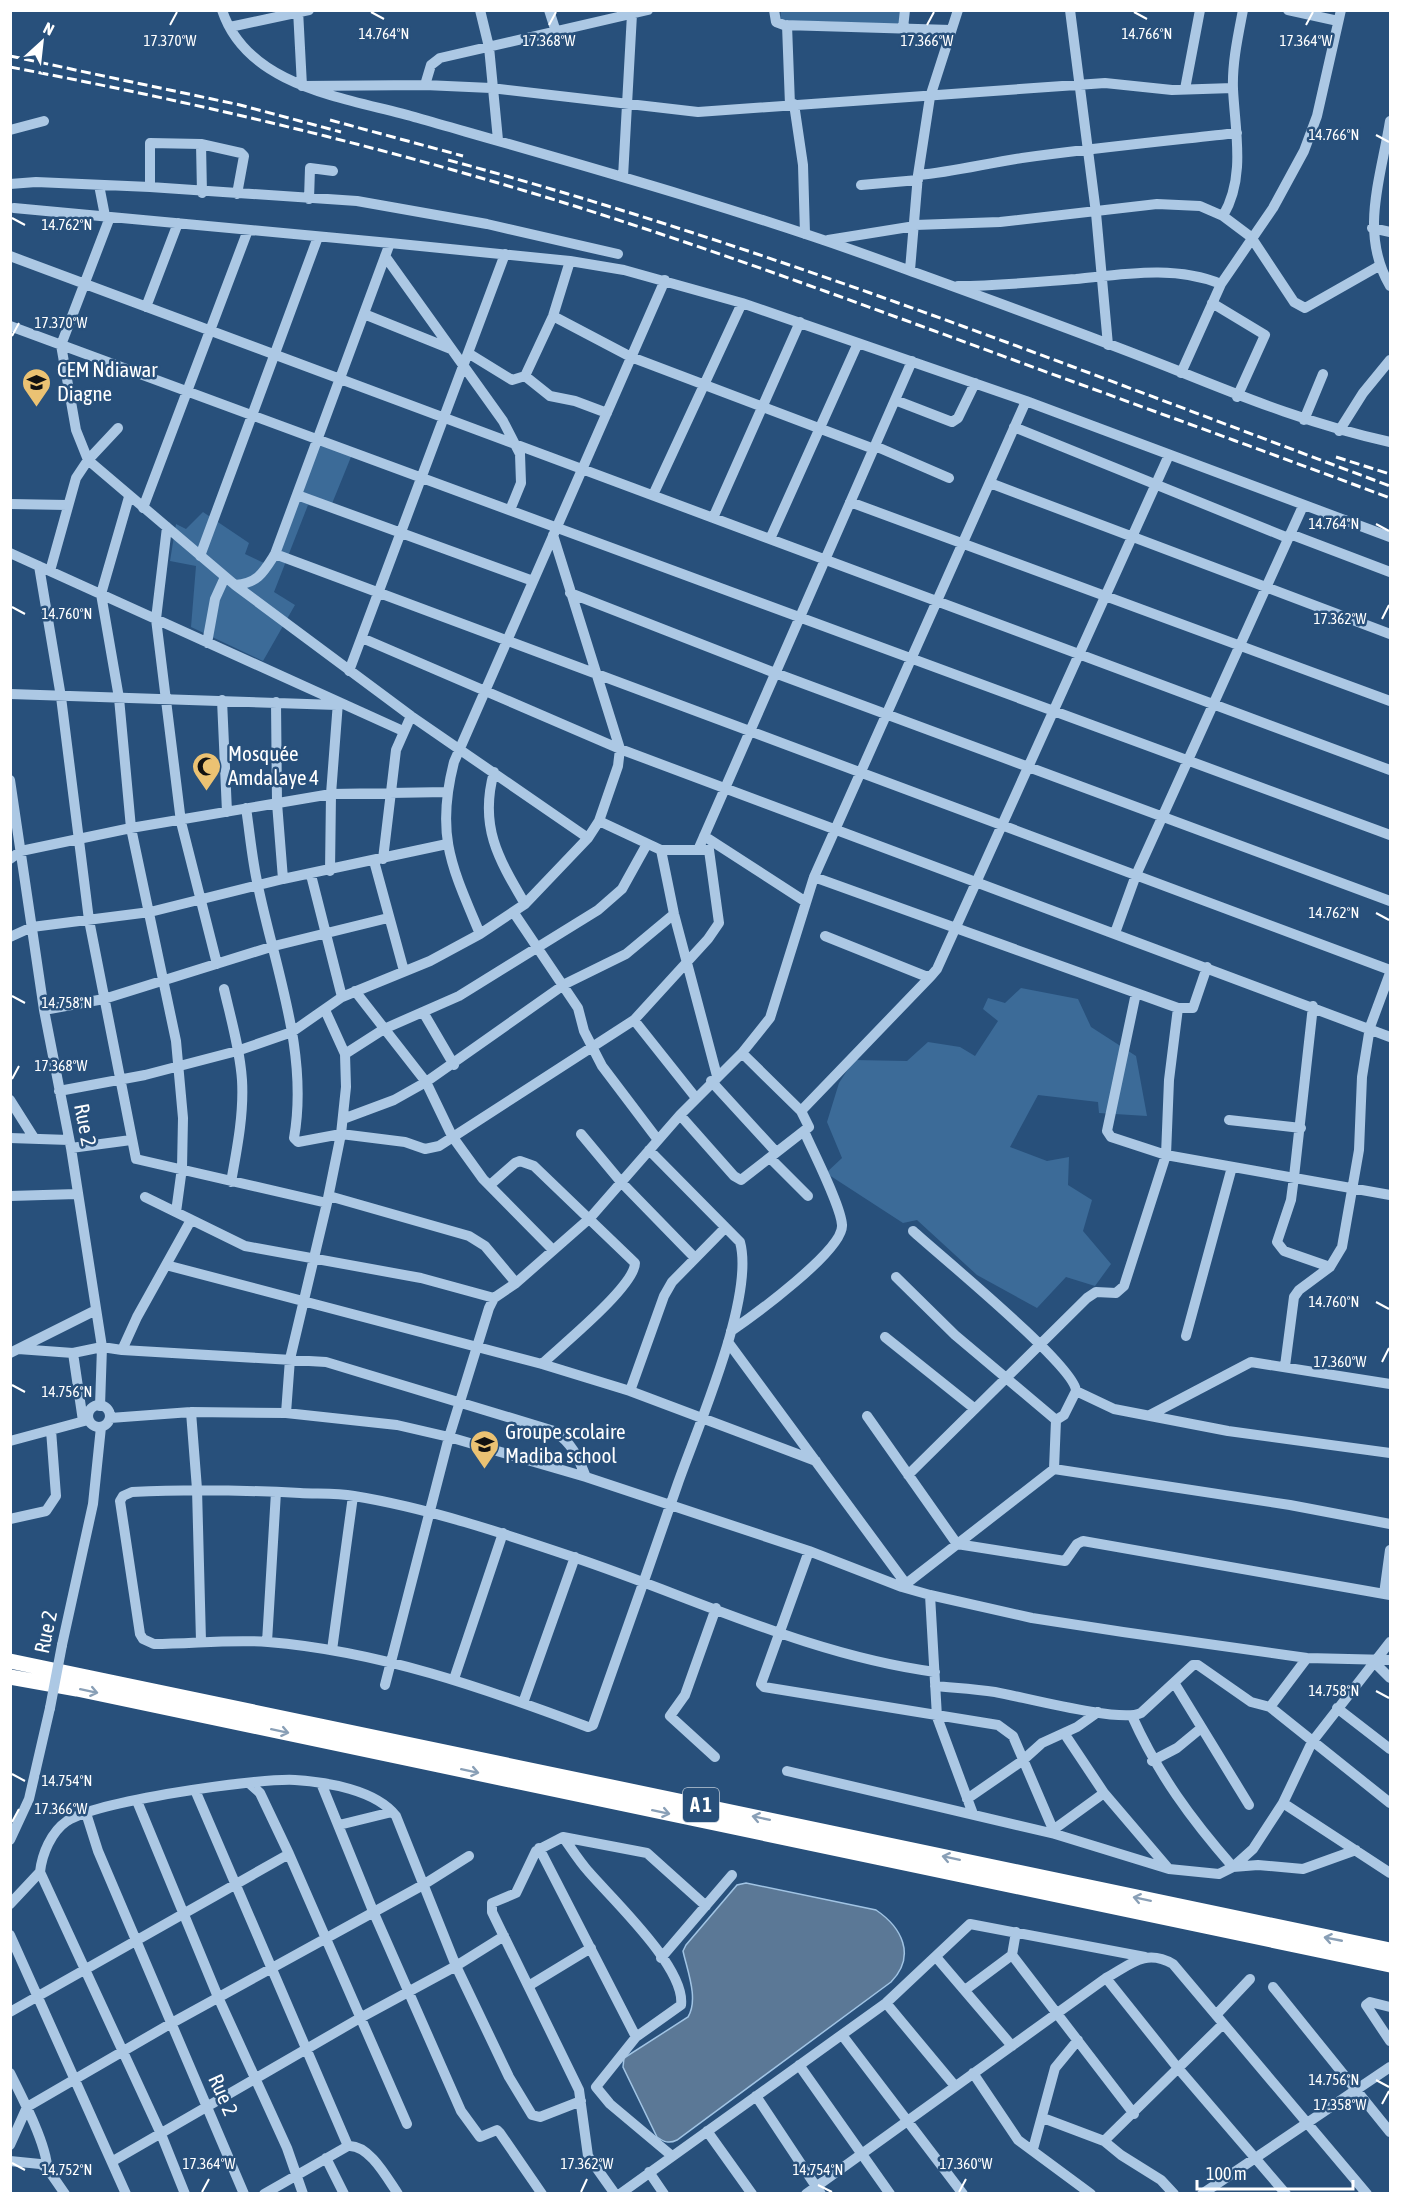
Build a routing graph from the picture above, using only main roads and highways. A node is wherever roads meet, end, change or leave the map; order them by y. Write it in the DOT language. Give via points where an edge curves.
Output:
graph roads {
  1 [pos="10,1661"];
  2 [pos="10,1677"];
  3 [pos="1390,1950"];
  4 [pos="1390,1965"];
  3 -- 1 [label="highway, A 1, one-way"];
  2 -- 4 [label="highway, A 1, one-way"];
}
